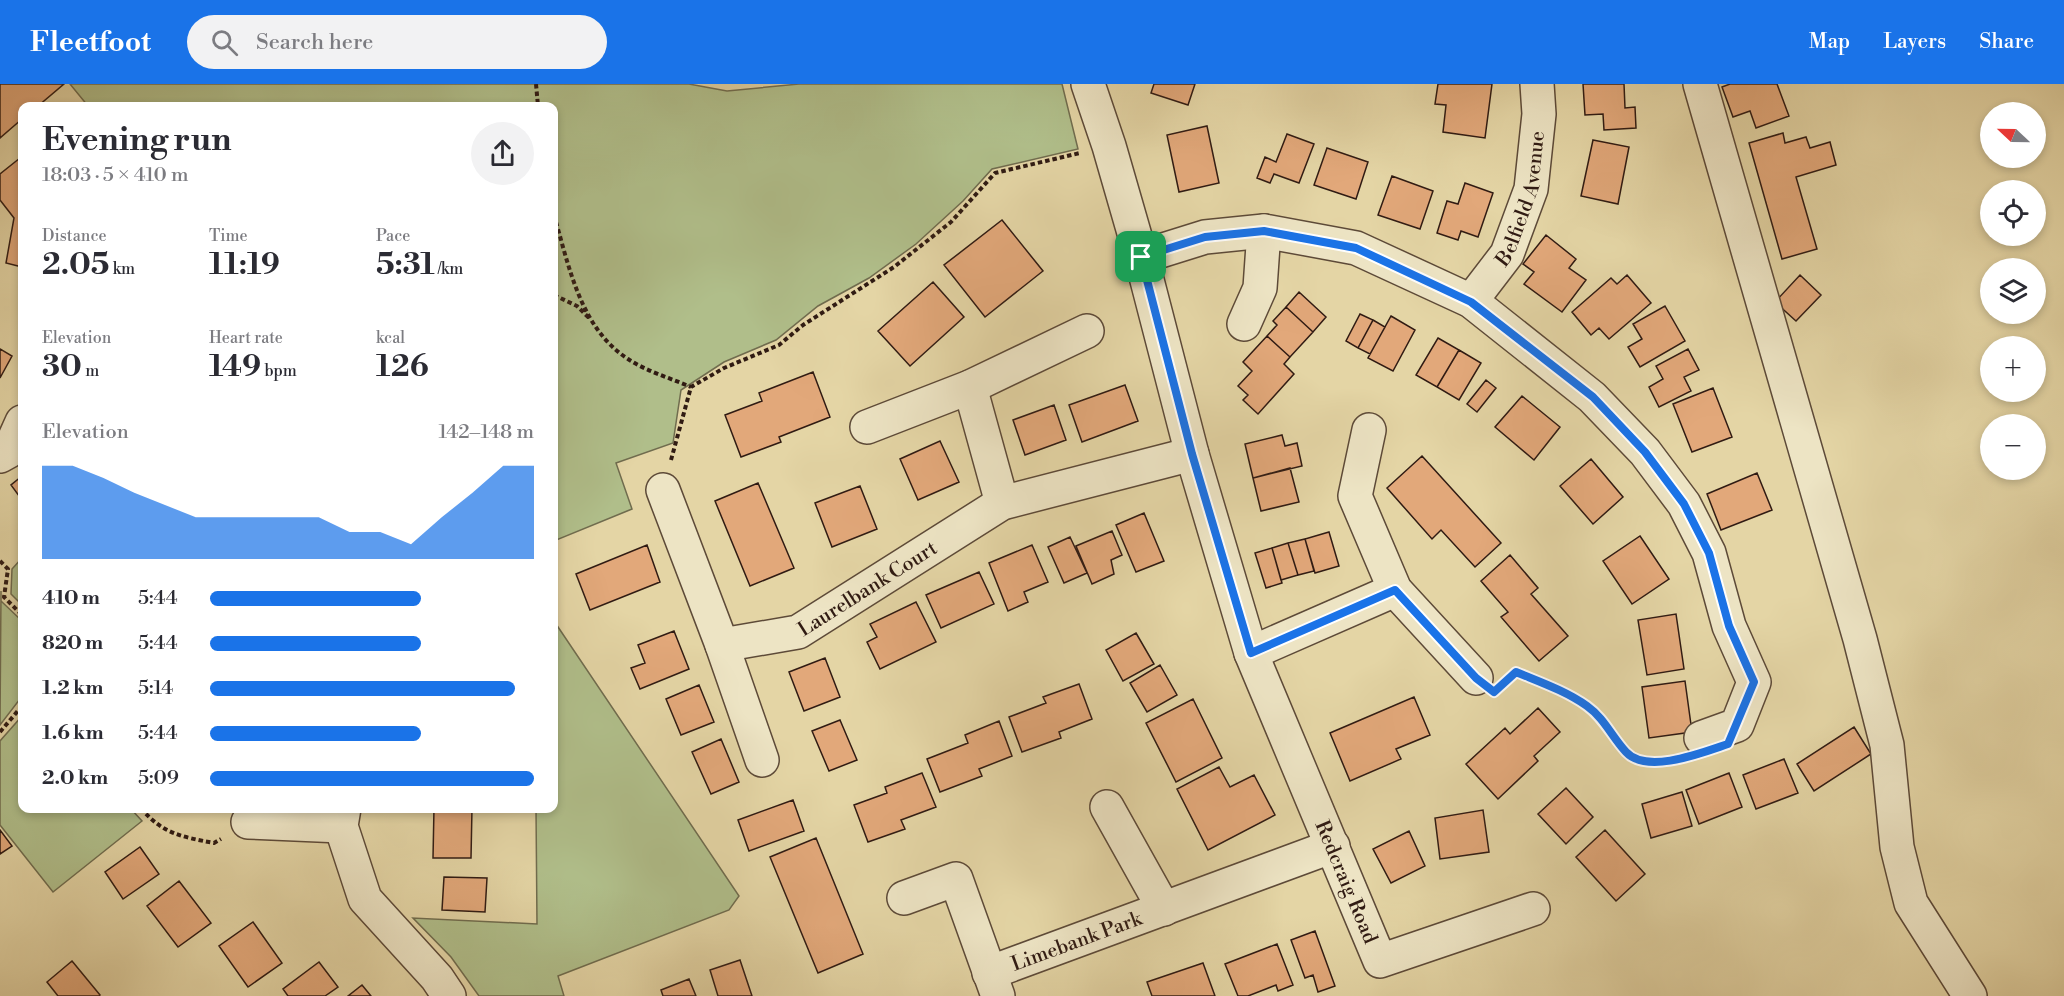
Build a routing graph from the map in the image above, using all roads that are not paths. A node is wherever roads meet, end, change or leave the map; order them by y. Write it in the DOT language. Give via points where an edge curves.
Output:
graph roads {
  1 [pos="1088,84"];
  2 [pos="1537,84"];
  3 [pos="1700,84"];
  4 [pos="1264,231"];
  5 [pos="1141,257"];
  6 [pos="1471,302"];
  7 [pos="1244,324"];
  8 [pos="1087,331"];
  9 [pos="970,387"];
  10 [pos="867,427"];
  11 [pos="1369,430"];
  12 [pos="18,431"];
  13 [pos="1192,454"];
  14 [pos="0,456"];
  15 [pos="663,490"];
  16 [pos="1002,503"];
  17 [pos="1395,590"];
  18 [pos="722,645"];
  19 [pos="1251,653"];
  20 [pos="1476,678"];
  21 [pos="1691,748"];
  22 [pos="762,760"];
  23 [pos="1107,807"];
  24 [pos="342,817"];
  25 [pos="248,822"];
  26 [pos="1333,846"];
  27 [pos="904,898"];
  28 [pos="1164,909"];
  29 [pos="1533,909"];
  30 [pos="994,984"];
  31 [pos="449,996"];
  32 [pos="1970,996"];
  1 -- 5 [label="street, Redcraig Road"];
  2 -- 6 [label="street, Belfield Avenue" via="1539,114 1531,189 1507,254"];
  3 -- 32 [label="street" via="1885,734 1897,848 1911,903"];
  4 -- 5 [label="street" via="1205,237"];
  4 -- 6 [label="street" via="1356,248"];
  4 -- 7 [label="street" via="1260,288"];
  5 -- 13 [label="street, Redcraig Road"];
  6 -- 21 [label="street" via="1593,397 1645,452 1684,504 1709,553 1729,626 1754,682 1737,725"];
  8 -- 9 [label="street"];
  9 -- 10 [label="street"];
  9 -- 16 [label="street"];
  11 -- 17 [label="street" via="1355,496"];
  12 -- 14 [label="street" via="9,451"];
  13 -- 16 [label="street, Laurelbank Court"];
  13 -- 19 [label="street, Redcraig Road"];
  15 -- 18 [label="street"];
  16 -- 18 [label="street, Laurelbank Court" via="798,632"];
  17 -- 19 [label="street"];
  17 -- 20 [label="street"];
  18 -- 22 [label="street"];
  19 -- 26 [label="street, Redcraig Road"];
  23 -- 28 [label="street, Limebank Park"];
  24 -- 25 [label="street"];
  24 -- 31 [label="street" via="365,899"];
  26 -- 28 [label="street, Limebank Park"];
  26 -- 29 [label="street, Redcraig Road" via="1380,961"];
  27 -- 30 [label="street, Limebank Park" via="956,879"];
  28 -- 30 [label="street, Limebank Park"];
}
